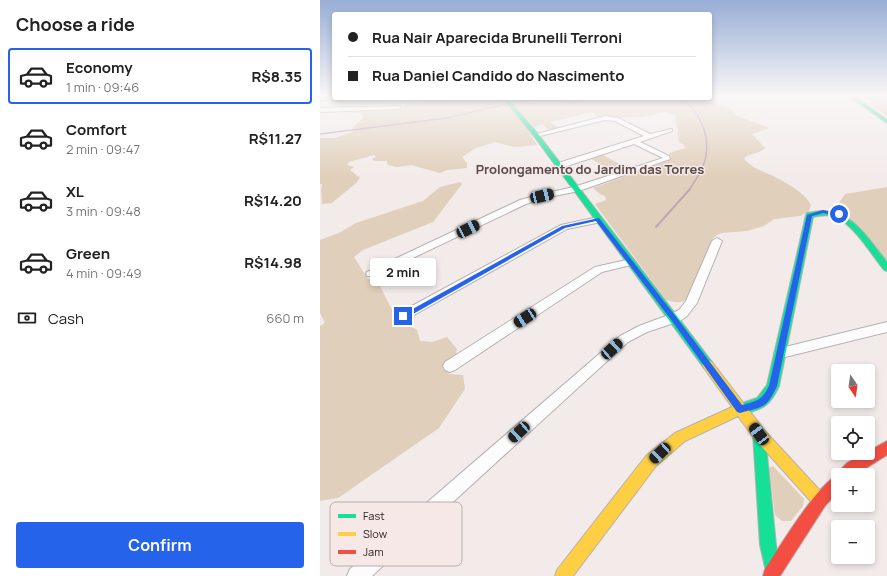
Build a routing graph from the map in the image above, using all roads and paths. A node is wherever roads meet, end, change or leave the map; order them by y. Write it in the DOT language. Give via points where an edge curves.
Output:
graph roads {
  1 [pos="526,123"];
  2 [pos="587,123"];
  3 [pos="623,123"];
  4 [pos="670,130"];
  5 [pos="536,135"];
  6 [pos="650,137"];
  7 [pos="636,142"];
  8 [pos="558,166"];
  9 [pos="576,189"];
  10 [pos="598,220"];
  11 [pos="717,241"];
  12 [pos="631,262"];
  13 [pos="887,268"];
  14 [pos="371,274"];
  15 [pos="403,316"];
  16 [pos="674,320"];
  17 [pos="887,327"];
  18 [pos="780,353"];
  19 [pos="450,366"];
  20 [pos="740,409"];
  21 [pos="759,434"];
  22 [pos="887,448"];
  23 [pos="852,468"];
  24 [pos="831,489"];
  25 [pos="820,501"];
  26 [pos="440,502"];
  27 [pos="368,566"];
  28 [pos="772,574"];
  29 [pos="357,576"];
  30 [pos="564,576"];
  1 -- 5 [label="street"];
  2 -- 5 [label="street"];
  3 -- 6 [label="street"];
  4 -- 6 [label="street"];
  5 -- 8 [label="street"];
  6 -- 7 [label="street"];
  7 -- 8 [label="street"];
  7 -- 9 [label="street" via="667,159"];
  8 -- 9 [label="street"];
  9 -- 10 [label="street"];
  9 -- 14 [label="street" via="523,202"];
  10 -- 12 [label="street"];
  10 -- 15 [label="street" via="564,227"];
  11 -- 16 [label="street" via="691,303 685,312"];
  12 -- 16 [label="street"];
  12 -- 19 [label="street" via="599,269"];
  13 -- 18 [label="street" via="850,221 823,211 810,215"];
  16 -- 20 [label="street"];
  16 -- 26 [label="street" via="657,323 624,339"];
  17 -- 18 [label="street"];
  18 -- 20 [label="street" via="768,398 760,404"];
  20 -- 21 [label="street"];
  20 -- 30 [label="street" via="680,437 651,461"];
  21 -- 25 [label="street"];
  21 -- 28 [label="street"];
  22 -- 23 [label="street"];
  24 -- 25 [label="street"];
  25 -- 28 [label="street"];
  27 -- 29 [label="street"];
}
